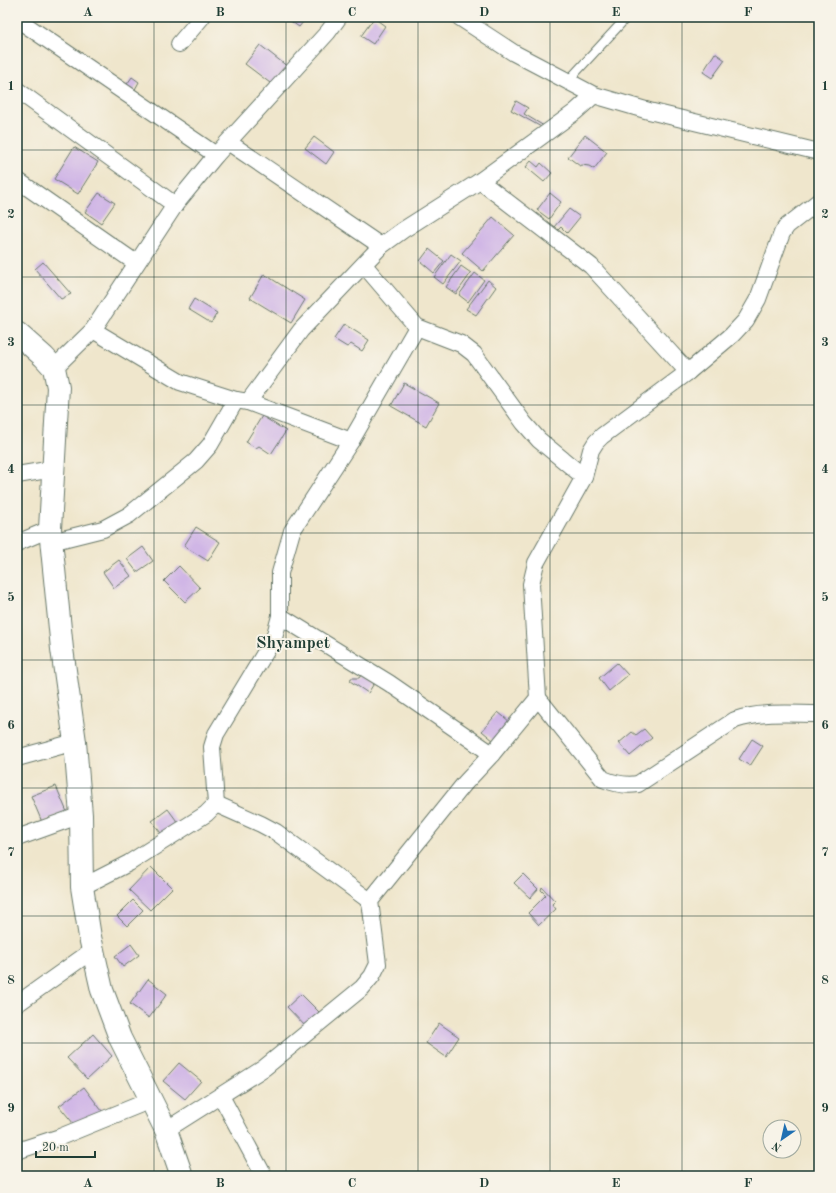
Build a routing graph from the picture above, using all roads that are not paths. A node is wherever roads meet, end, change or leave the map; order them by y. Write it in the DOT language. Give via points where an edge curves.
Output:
graph roads {
  1 [pos="202,17"];
  2 [pos="339,17"];
  3 [pos="459,17"];
  4 [pos="627,17"];
  5 [pos="17,19"];
  6 [pos="179,44"];
  7 [pos="567,82"];
  8 [pos="17,90"];
  9 [pos="594,95"];
  10 [pos="228,142"];
  11 [pos="819,152"];
  12 [pos="216,155"];
  13 [pos="17,180"];
  14 [pos="480,181"];
  15 [pos="819,201"];
  16 [pos="175,205"];
  17 [pos="381,246"];
  18 [pos="136,263"];
  19 [pos="364,265"];
  20 [pos="417,327"];
  21 [pos="93,330"];
  22 [pos="17,333"];
  23 [pos="54,368"];
  24 [pos="688,372"];
  25 [pos="242,401"];
  26 [pos="351,440"];
  27 [pos="53,469"];
  28 [pos="17,475"];
  29 [pos="584,477"];
  30 [pos="50,535"];
  31 [pos="17,542"];
  32 [pos="280,616"];
  33 [pos="538,698"];
  34 [pos="819,714"];
  35 [pos="75,742"];
  36 [pos="492,754"];
  37 [pos="17,758"];
  38 [pos="216,804"];
  39 [pos="81,815"];
  40 [pos="17,838"];
  41 [pos="82,887"];
  42 [pos="370,901"];
  43 [pos="93,950"];
  44 [pos="17,1004"];
  45 [pos="221,1096"];
  46 [pos="151,1100"];
  47 [pos="166,1130"];
  48 [pos="17,1151"];
  49 [pos="182,1176"];
  50 [pos="264,1176"];
  1 -- 6 [label="street"];
  2 -- 10 [label="street"];
  3 -- 7 [label="street" via="514,53"];
  4 -- 7 [label="lane"];
  5 -- 12 [label="street"];
  7 -- 9 [label="street"];
  8 -- 16 [label="street"];
  9 -- 11 [label="street" via="649,111"];
  9 -- 14 [label="street" via="575,112"];
  10 -- 12 [label="street"];
  10 -- 17 [label="street"];
  12 -- 16 [label="street"];
  13 -- 18 [label="street"];
  14 -- 17 [label="street"];
  14 -- 24 [label="street" via="591,266"];
  15 -- 24 [label="street" via="782,233 758,299 746,320"];
  16 -- 18 [label="street"];
  17 -- 19 [label="street"];
  18 -- 21 [label="street"];
  19 -- 20 [label="street"];
  19 -- 25 [label="street" via="301,330"];
  20 -- 26 [label="street"];
  20 -- 29 [label="street" via="460,344 474,354 534,434"];
  21 -- 23 [label="street"];
  21 -- 25 [label="street" via="180,382"];
  22 -- 23 [label="street"];
  23 -- 27 [label="street" via="58,387"];
  24 -- 29 [label="street" via="602,436 591,450"];
  25 -- 26 [label="street"];
  25 -- 30 [label="street" via="196,461 129,515 103,529"];
  26 -- 32 [label="street" via="292,530 280,573"];
  27 -- 28 [label="street"];
  27 -- 30 [label="street"];
  29 -- 33 [label="street" via="536,563 532,575"];
  30 -- 31 [label="street"];
  30 -- 35 [label="street"];
  32 -- 36 [label="street" via="389,683"];
  32 -- 38 [label="street" via="268,651 216,734 212,747"];
  33 -- 34 [label="street" via="603,779 614,784 627,785 638,784 735,720 764,713"];
  33 -- 36 [label="street"];
  35 -- 37 [label="street"];
  35 -- 39 [label="street"];
  36 -- 42 [label="street" via="465,783"];
  38 -- 41 [label="street" via="206,814 129,863"];
  38 -- 42 [label="street" via="276,832"];
  39 -- 40 [label="street"];
  39 -- 41 [label="street"];
  41 -- 43 [label="street"];
  42 -- 45 [label="street" via="378,964 372,976 362,988 264,1068"];
  43 -- 44 [label="street"];
  43 -- 46 [label="street" via="102,990 120,1038"];
  45 -- 47 [label="street"];
  45 -- 50 [label="street"];
  46 -- 47 [label="street"];
  46 -- 48 [label="street" via="60,1137"];
  47 -- 49 [label="street"];
}
